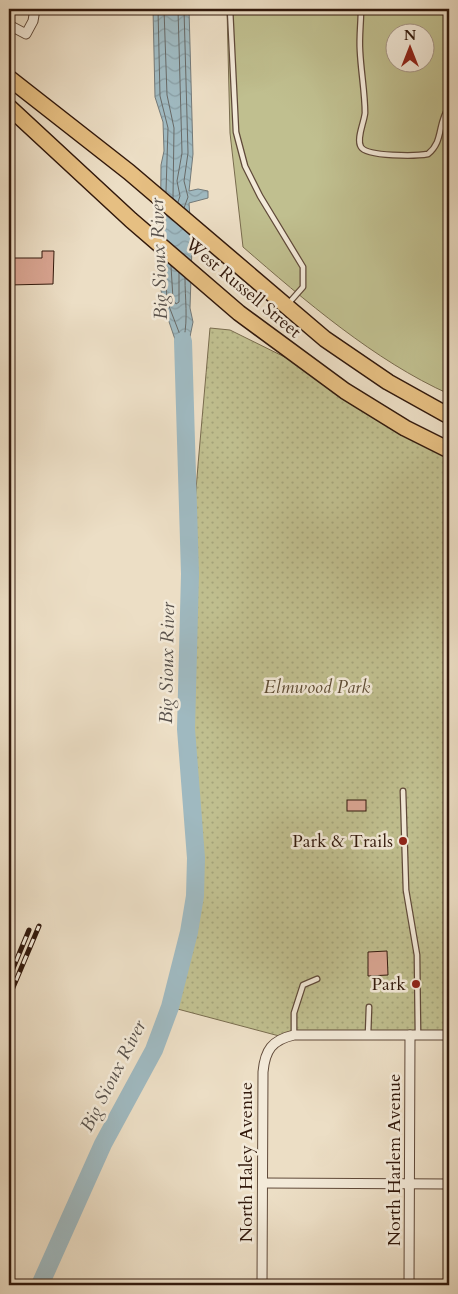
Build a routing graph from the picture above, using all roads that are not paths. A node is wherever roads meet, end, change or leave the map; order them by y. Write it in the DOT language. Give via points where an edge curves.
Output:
graph roads {
  1 [pos="35,9"];
  2 [pos="230,9"];
  3 [pos="361,9"];
  4 [pos="9,25"];
  5 [pos="9,78"];
  6 [pos="9,107"];
  7 [pos="449,107"];
  8 [pos="286,307"];
  9 [pos="449,416"];
  10 [pos="449,450"];
  11 [pos="403,791"];
  12 [pos="317,979"];
  13 [pos="369,1007"];
  14 [pos="294,1035"];
  15 [pos="368,1035"];
  16 [pos="414,1035"];
  17 [pos="449,1035"];
  18 [pos="263,1183"];
  19 [pos="411,1184"];
  20 [pos="449,1184"];
  21 [pos="262,1285"];
  22 [pos="409,1285"];
  1 -- 4 [label="street" via="26,34"];
  2 -- 8 [label="lane" via="236,132 245,166 303,267 303,287"];
  3 -- 7 [label="lane" via="360,50 365,108 359,139 361,147 374,154 428,154 438,144 442,117"];
  5 -- 8 [label="highway, West Russell Street" via="129,172"];
  6 -- 10 [label="highway, West Russell Street" via="131,220 239,313 345,392"];
  8 -- 9 [label="highway, West Russell Street" via="357,362"];
  11 -- 16 [label="lane" via="406,890 417,954"];
  12 -- 14 [label="lane" via="303,985 294,1012"];
  13 -- 15 [label="lane"];
  14 -- 15 [label="street"];
  14 -- 18 [label="street, North Haley Avenue" via="274,1042 268,1050 263,1072"];
  15 -- 16 [label="street"];
  16 -- 17 [label="street"];
  16 -- 19 [label="street, North Harlem Avenue"];
  18 -- 19 [label="street"];
  18 -- 21 [label="street, North Haley Avenue"];
  19 -- 20 [label="street"];
  19 -- 22 [label="street, North Harlem Avenue"];
}
